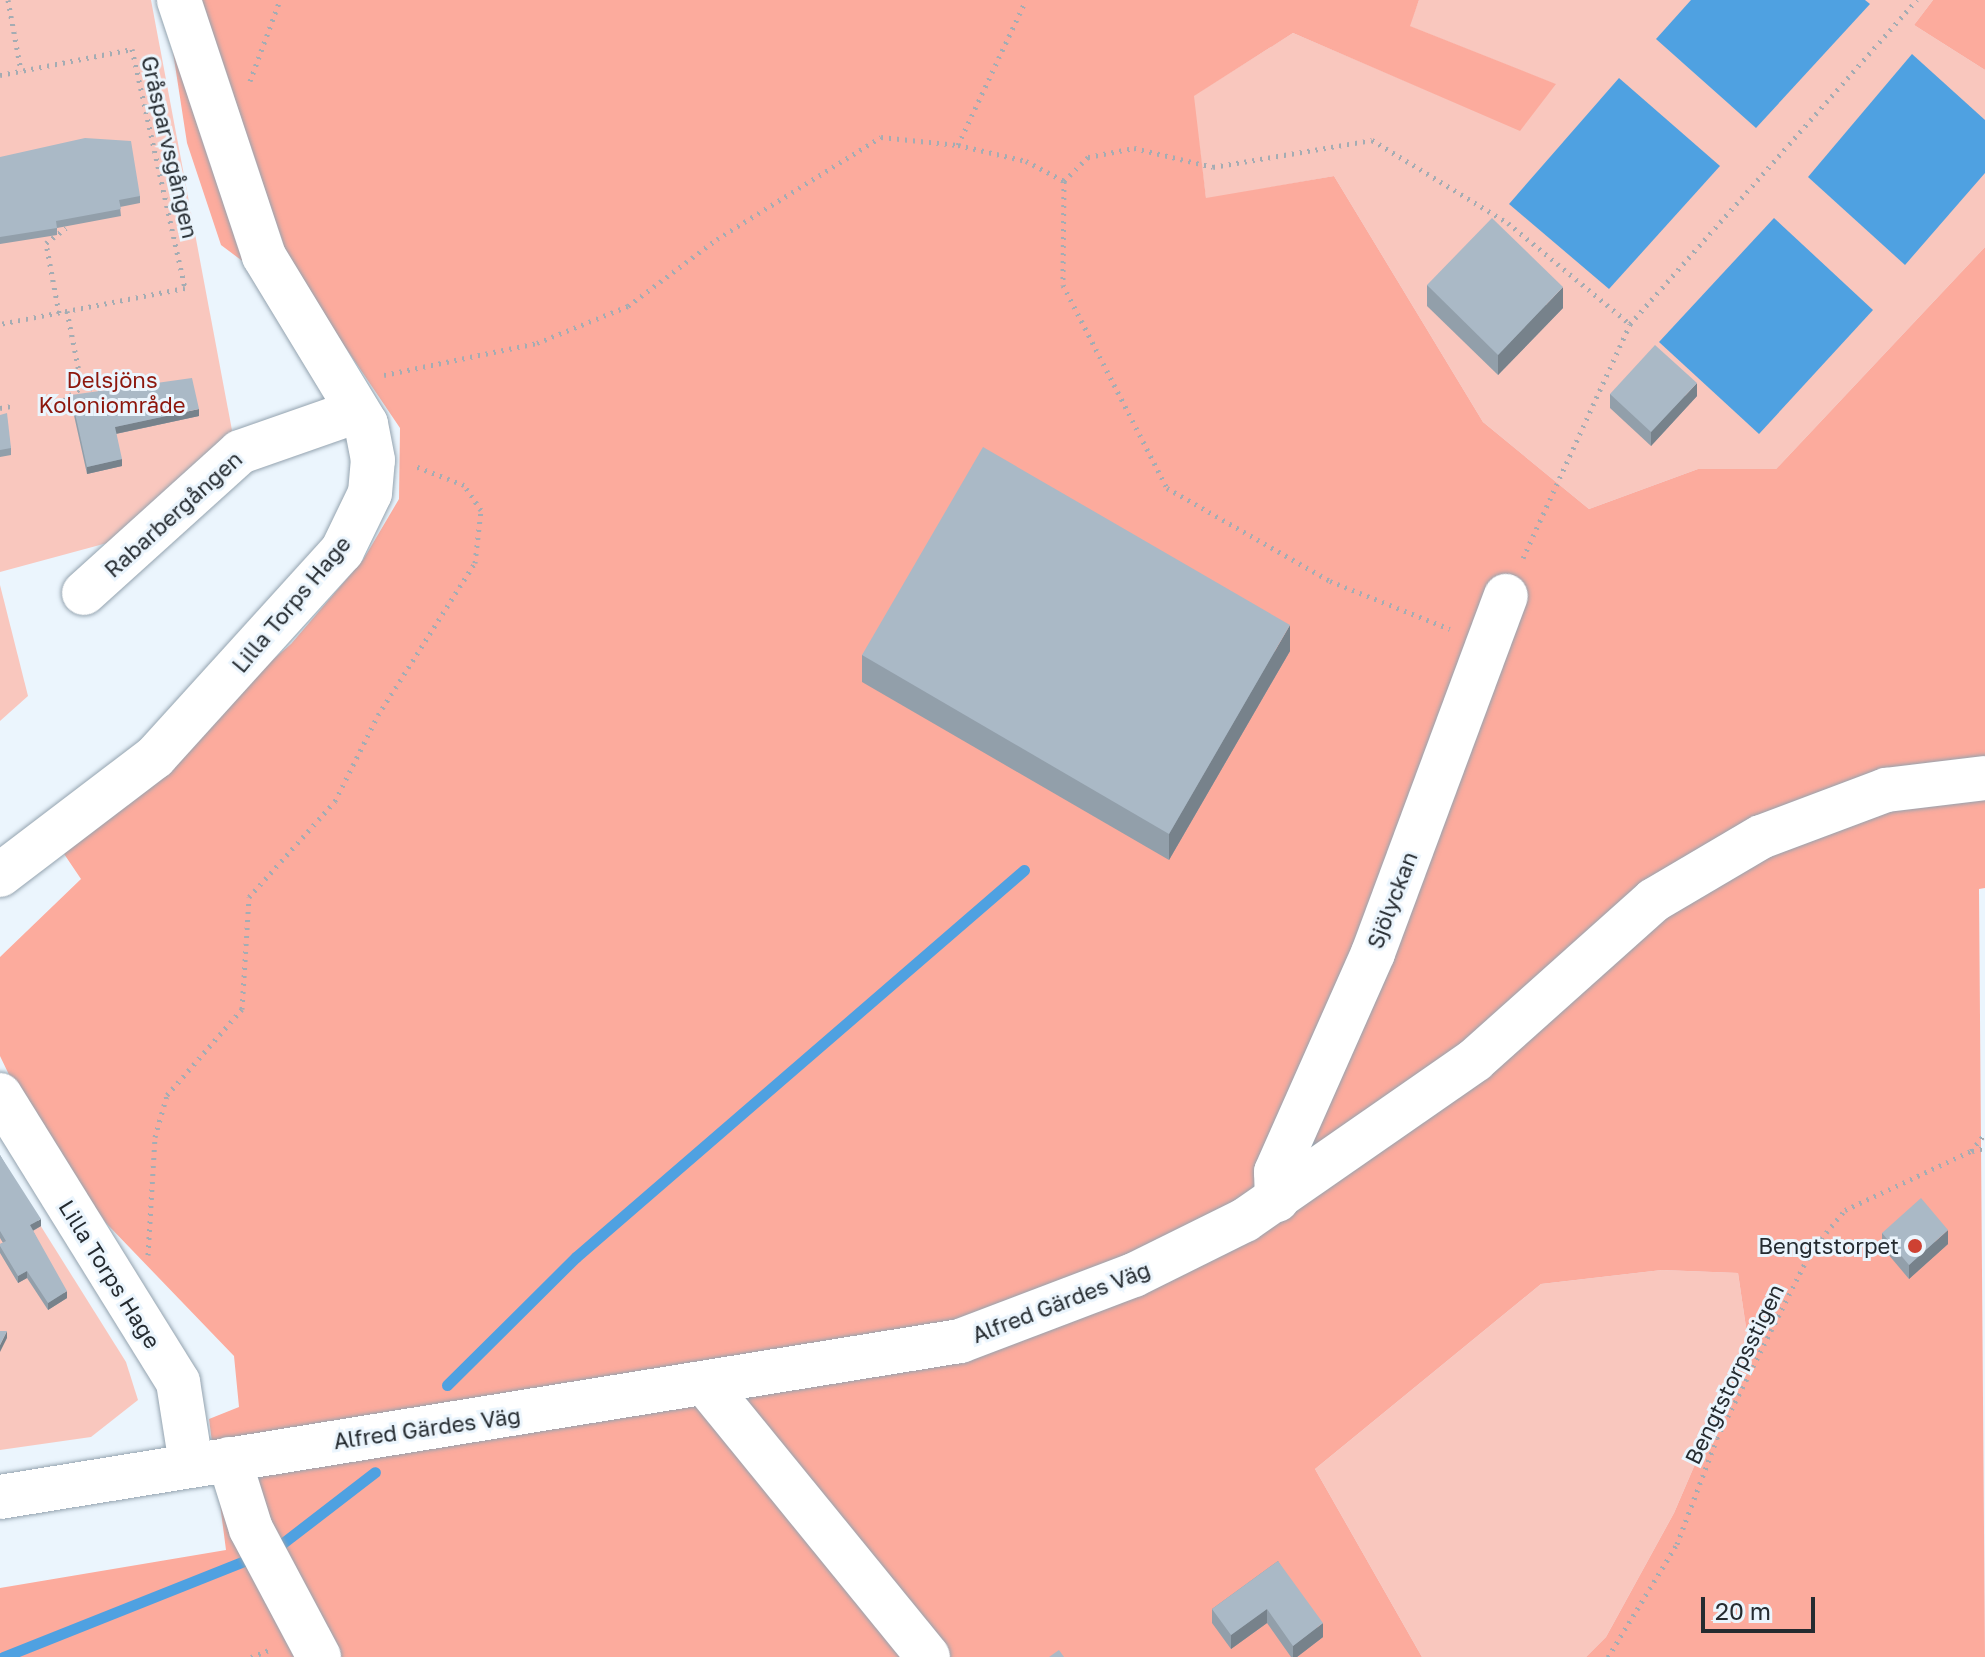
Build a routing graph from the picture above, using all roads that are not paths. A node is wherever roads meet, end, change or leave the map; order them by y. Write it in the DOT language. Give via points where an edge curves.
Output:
graph roads {
  1 [pos="179,0"];
  2 [pos="350,395"];
  3 [pos="84,593"];
  4 [pos="1506,596"];
  5 [pos="1985,778"];
  6 [pos="0,875"];
  7 [pos="0,1095"];
  8 [pos="1277,1200"];
  9 [pos="708,1387"];
  10 [pos="210,1462"];
  11 [pos="0,1497"];
  12 [pos="319,1657"];
  13 [pos="928,1657"];
  1 -- 2 [label="street, Lilla Torps Hage" via="264,256"];
  2 -- 3 [label="street, Rabarbergången" via="240,452"];
  2 -- 6 [label="street, Lilla Torps Hage" via="373,460 363,516 277,626 155,757"];
  4 -- 8 [label="street, Sjölyckan" via="1373,953 1276,1172"];
  5 -- 8 [label="street, Alfred Gärdes Väg" via="1886,790 1840,805 1761,837 1654,900 1475,1060"];
  7 -- 10 [label="street, Lilla Torps Hage" via="178,1382"];
  8 -- 9 [label="street, Alfred Gärdes Väg" via="1169,1260 960,1341"];
  9 -- 10 [label="street, Alfred Gärdes Väg"];
  9 -- 13 [label="street"];
  10 -- 11 [label="street, Alfred Gärdes Väg"];
  10 -- 12 [label="street, Lilla Torps Hage"];
}
